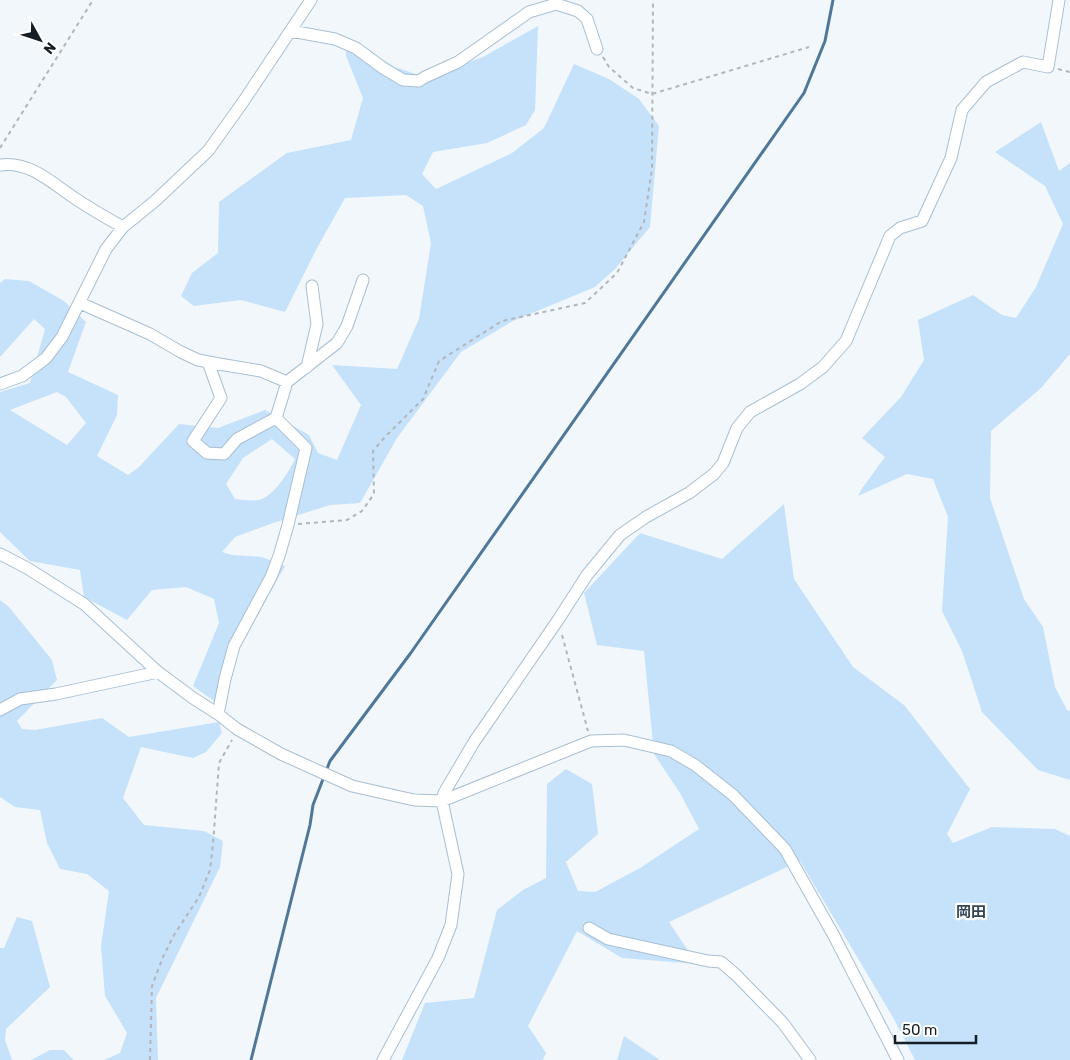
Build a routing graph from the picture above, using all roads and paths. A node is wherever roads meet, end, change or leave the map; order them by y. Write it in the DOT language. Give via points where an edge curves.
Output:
graph roads {
  1 [pos="93,0"];
  2 [pos="311,0"];
  3 [pos="653,0"];
  4 [pos="1059,0"];
  5 [pos="291,31"];
  6 [pos="809,47"];
  7 [pos="597,49"];
  8 [pos="652,94"];
  9 [pos="0,148"];
  10 [pos="0,165"];
  11 [pos="123,227"];
  12 [pos="363,280"];
  13 [pos="312,286"];
  14 [pos="80,303"];
  15 [pos="208,362"];
  16 [pos="307,367"];
  17 [pos="287,382"];
  18 [pos="0,384"];
  19 [pos="276,418"];
  20 [pos="288,525"];
  21 [pos="0,554"];
  22 [pos="558,620"];
  23 [pos="158,672"];
  24 [pos="0,710"];
  25 [pos="218,714"];
  26 [pos="237,729"];
  27 [pos="591,741"];
  28 [pos="442,802"];
  29 [pos="589,928"];
  30 [pos="150,1060"];
  31 [pos="383,1060"];
  32 [pos="810,1060"];
  33 [pos="898,1060"];
  1 -- 9 [label="path"];
  2 -- 5 [label="street"];
  3 -- 8 [label="path"];
  4 -- 22 [label="street" via="1048,67 1023,62 986,82 962,110 950,158 922,221 900,228 890,236 846,341 823,367 750,412 736,428 723,463 714,474 620,536 587,575"];
  5 -- 7 [label="street" via="335,39 356,48 403,80 419,81 458,62 529,12 556,4 578,11 587,19"];
  5 -- 11 [label="street" via="208,151"];
  6 -- 8 [label="path"];
  7 -- 8 [label="path" via="609,67 633,88"];
  8 -- 20 [label="path" via="652,169 644,222 616,273 585,303 502,321 439,361 423,398 373,451 374,494 362,511 347,520"];
  10 -- 11 [label="street" via="36,171"];
  11 -- 14 [label="street" via="106,249"];
  12 -- 16 [label="street" via="347,326 337,343"];
  13 -- 16 [label="street" via="318,324"];
  14 -- 15 [label="street"];
  14 -- 18 [label="street" via="62,337 46,358 22,376"];
  15 -- 17 [label="street" via="261,371"];
  15 -- 19 [label="street" via="222,398 193,441 207,453 224,454 237,439"];
  16 -- 17 [label="street"];
  17 -- 19 [label="street"];
  19 -- 20 [label="street" via="306,448"];
  20 -- 25 [label="street" via="272,577 234,646"];
  21 -- 23 [label="street" via="84,604"];
  22 -- 27 [label="path"];
  22 -- 28 [label="street" via="474,742"];
  23 -- 24 [label="street" via="20,699"];
  23 -- 25 [label="street"];
  25 -- 26 [label="street"];
  26 -- 28 [label="street" via="281,754 352,786 414,800"];
  26 -- 30 [label="path" via="219,764 210,870 199,897 162,957 152,986"];
  27 -- 28 [label="street"];
  27 -- 33 [label="street" via="624,740 671,751 733,795 785,849"];
  28 -- 31 [label="street" via="458,874 451,924 438,958"];
  29 -- 32 [label="street" via="608,939 720,962 783,1023"];
}
